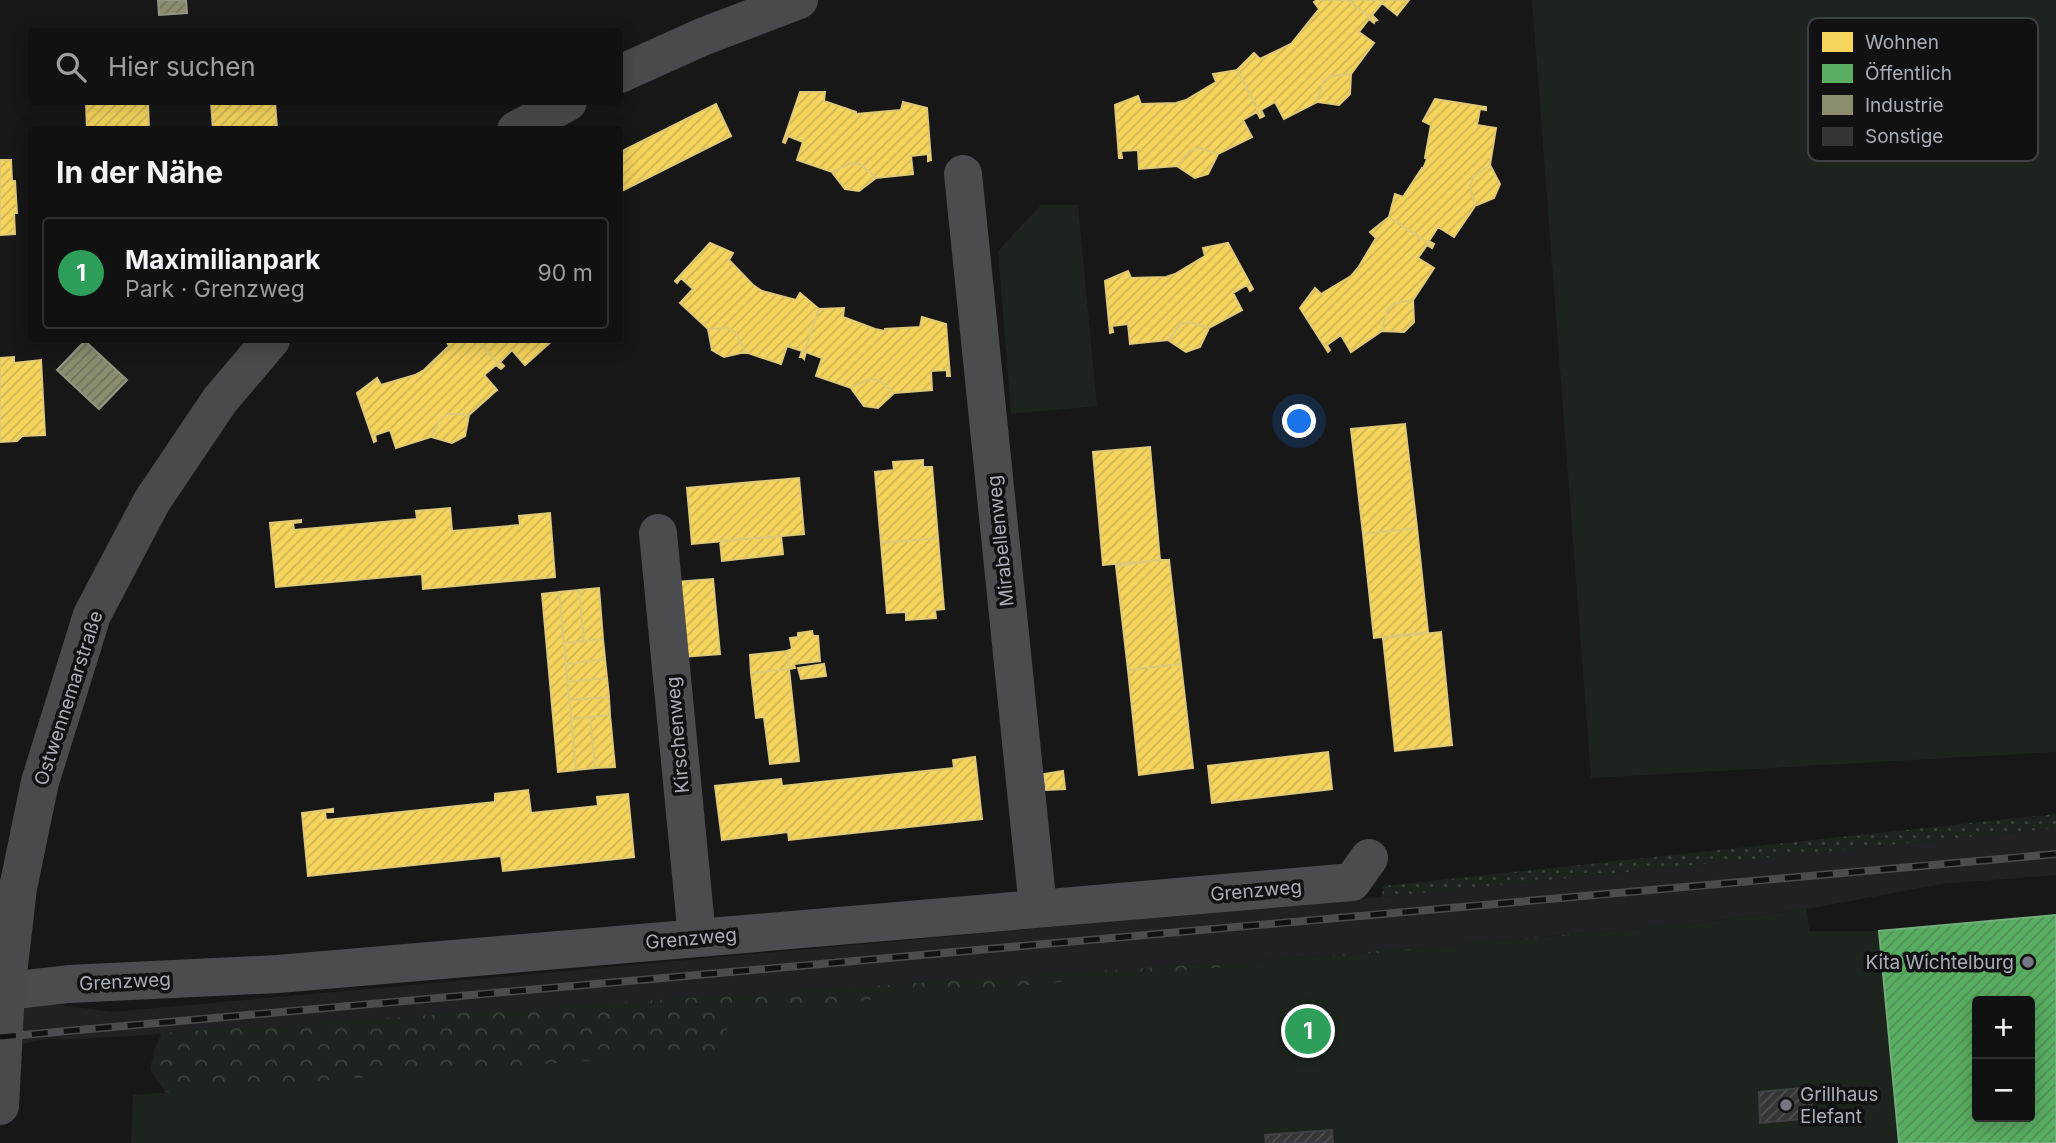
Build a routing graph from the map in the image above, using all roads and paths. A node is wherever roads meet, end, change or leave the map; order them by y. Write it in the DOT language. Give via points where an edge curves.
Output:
graph roads {
  1 [pos="799,0"];
  2 [pos="623,73"];
  3 [pos="562,105"];
  4 [pos="523,126"];
  5 [pos="963,174"];
  6 [pos="268,343"];
  7 [pos="658,533"];
  8 [pos="1369,858"];
  9 [pos="1038,908"];
  10 [pos="696,937"];
  11 [pos="3,992"];
  12 [pos="0,1106"];
  1 -- 2 [label="street"];
  3 -- 4 [label="street"];
  5 -- 9 [label="street, Mirabellenweg"];
  6 -- 11 [label="street, Ostwennemarstraße" via="220,400 152,501 92,615 40,782"];
  7 -- 10 [label="street, Kirschenweg"];
  8 -- 9 [label="street, Grenzweg" via="1352,882"];
  9 -- 10 [label="street, Grenzweg"];
  10 -- 11 [label="street, Grenzweg" via="278,974 69,984"];
  11 -- 12 [label="street, Ostwennemarstraße"];
}
